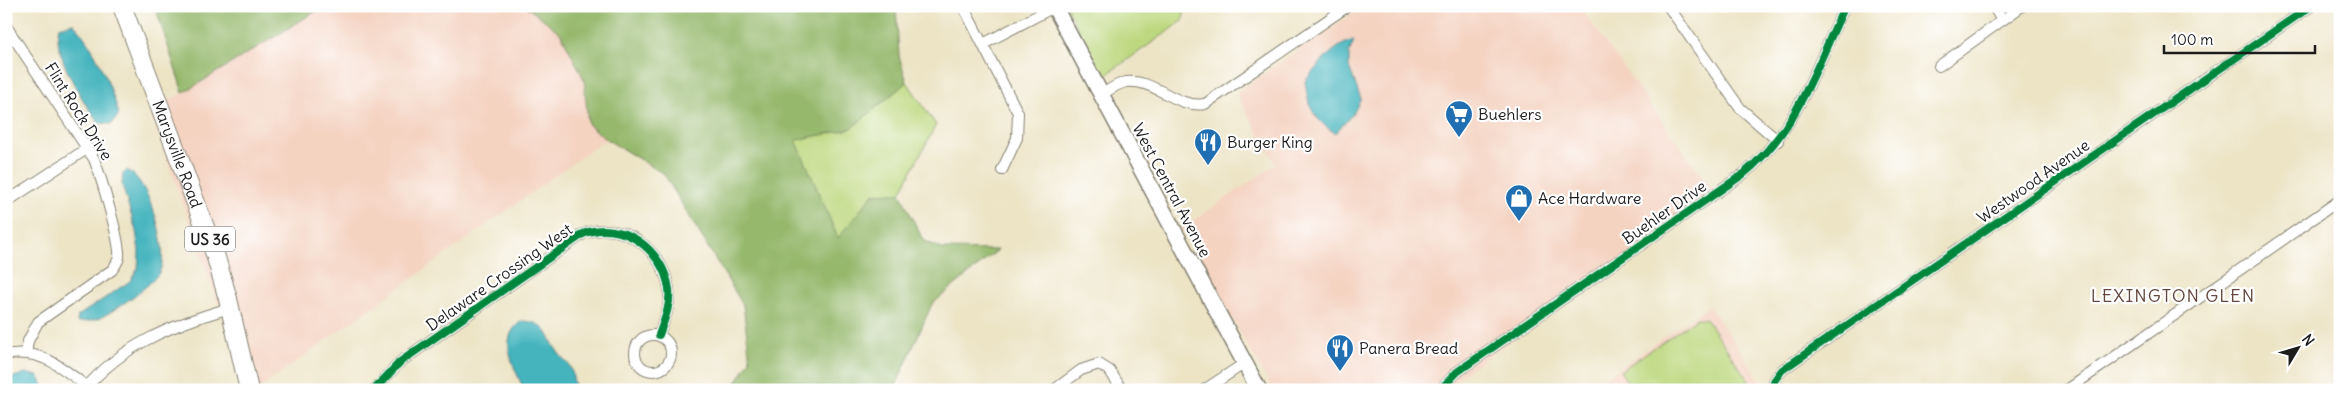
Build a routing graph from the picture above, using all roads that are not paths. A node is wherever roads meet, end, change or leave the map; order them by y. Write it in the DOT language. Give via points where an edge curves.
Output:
graph roads {
  1 [pos="122,6"];
  2 [pos="963,6"];
  3 [pos="1054,6"];
  4 [pos="1348,6"];
  5 [pos="1668,6"];
  6 [pos="1845,6"];
  7 [pos="1994,6"];
  8 [pos="2022,6"];
  9 [pos="2311,6"];
  10 [pos="2002,20"];
  11 [pos="6,27"];
  12 [pos="983,44"];
  13 [pos="1939,66"];
  14 [pos="1101,95"];
  15 [pos="1778,141"];
  16 [pos="88,148"];
  17 [pos="1002,170"];
  18 [pos="2340,200"];
  19 [pos="6,202"];
  20 [pos="230,308"];
  21 [pos="660,335"];
  22 [pos="26,354"];
  23 [pos="6,356"];
  24 [pos="1245,363"];
  25 [pos="1774,385"];
  26 [pos="85,388"];
  27 [pos="248,390"];
  28 [pos="374,390"];
  29 [pos="1054,390"];
  30 [pos="1122,390"];
  31 [pos="1204,390"];
  32 [pos="1259,390"];
  33 [pos="1440,390"];
  34 [pos="2067,390"];
  1 -- 20 [label="highway, Marysville Road / US 36" via="200,212"];
  2 -- 12 [label="street"];
  3 -- 12 [label="street"];
  3 -- 14 [label="main road, West Central Avenue"];
  4 -- 14 [label="street" via="1205,104 1189,104 1136,82 1119,84"];
  5 -- 15 [label="street" via="1740,108"];
  6 -- 15 [label="street, Buehler Drive" via="1800,104"];
  7 -- 10 [label="street"];
  8 -- 10 [label="street"];
  9 -- 25 [label="street, Westwood Avenue" via="1782,370"];
  10 -- 13 [label="street"];
  11 -- 16 [label="street, Flint Rock Drive"];
  12 -- 17 [label="street" via="1014,102 1019,121 1017,138"];
  14 -- 24 [label="main road, West Central Avenue"];
  15 -- 33 [label="street, Buehler Drive" via="1742,175 1458,372"];
  16 -- 19 [label="street"];
  16 -- 22 [label="street, Flint Rock Drive" via="100,172 119,257 112,270 38,322 28,340"];
  18 -- 34 [label="street"];
  20 -- 26 [label="street" via="189,320 144,340"];
  20 -- 27 [label="highway, Marysville Road / US 36"];
  21 -- 28 [label="street, Delaware Crossing West" via="669,291 666,275 659,263 634,238 610,229 596,229 583,234 400,362"];
  22 -- 23 [label="street"];
  22 -- 26 [label="street" via="51,360"];
  24 -- 31 [label="street"];
  24 -- 32 [label="main road, West Central Avenue"];
  29 -- 30 [label="street" via="1081,370 1099,364 1113,374"];
}
